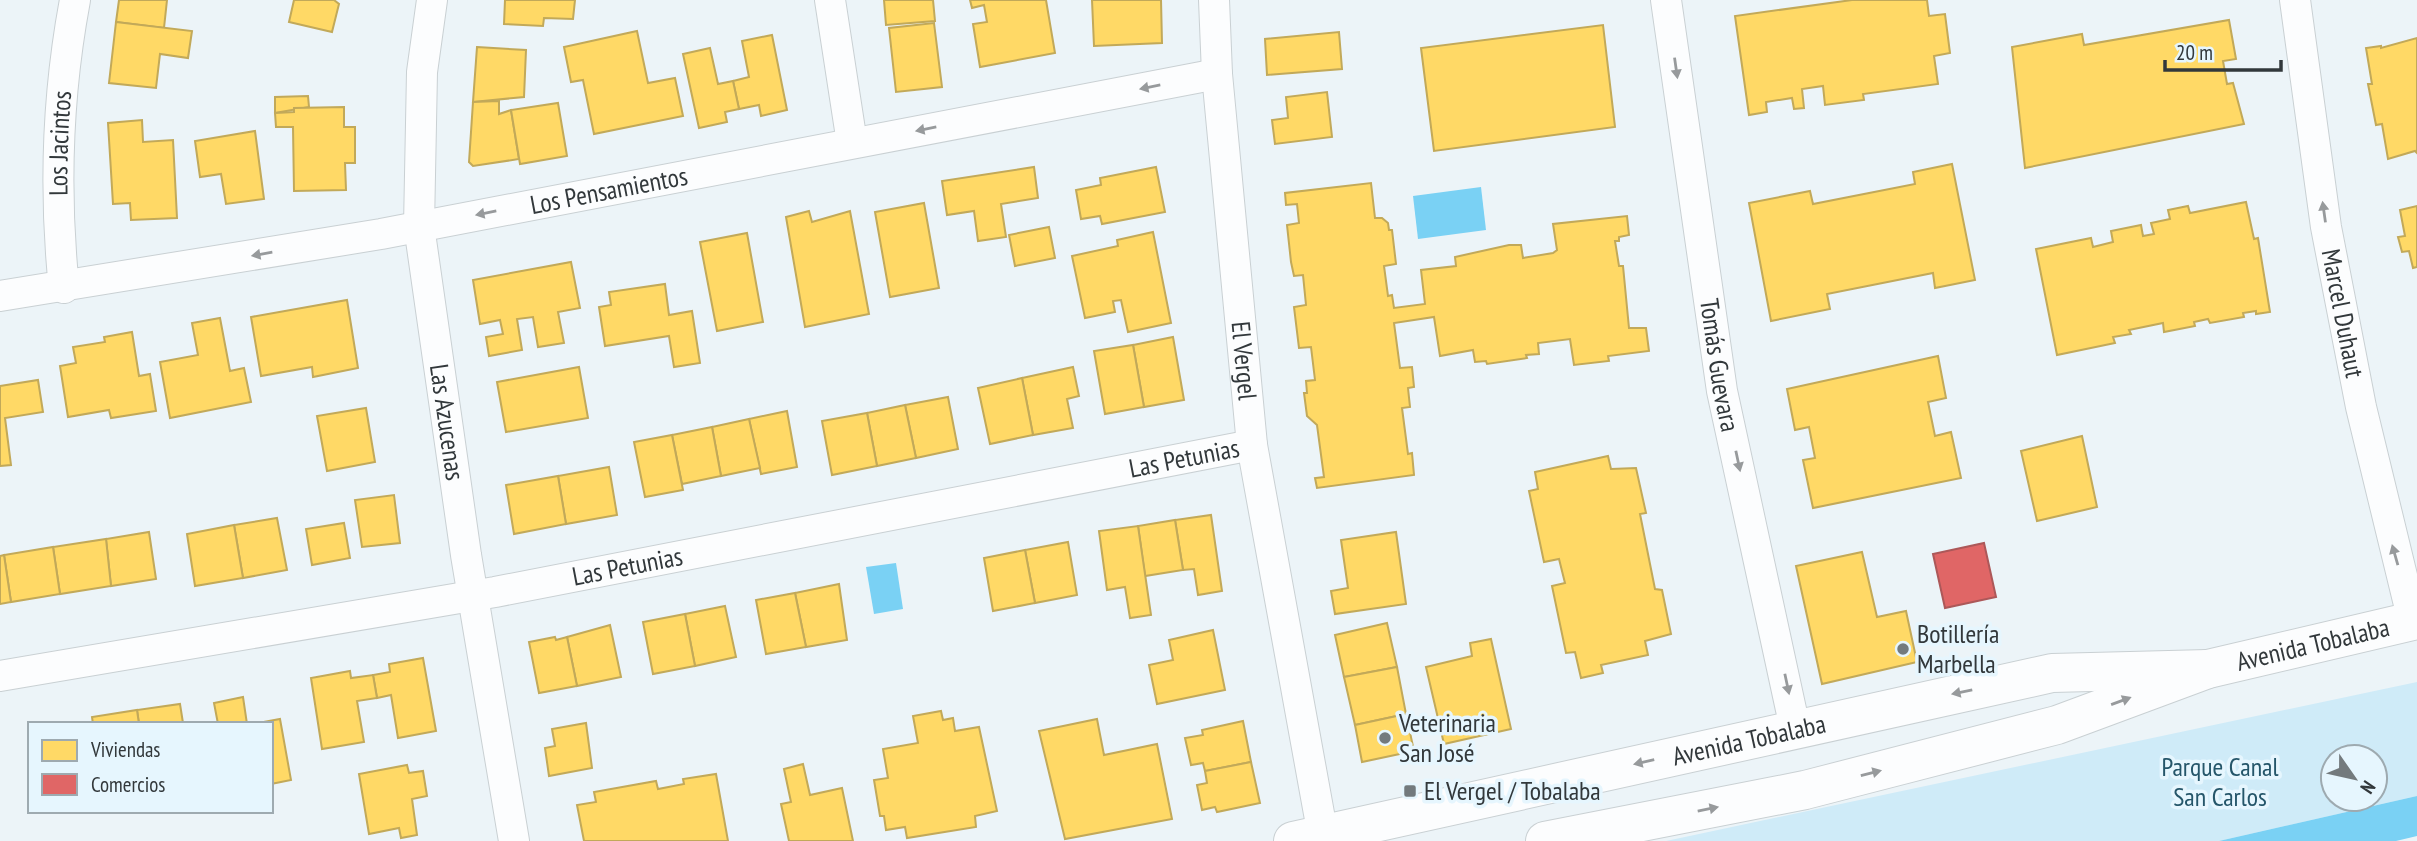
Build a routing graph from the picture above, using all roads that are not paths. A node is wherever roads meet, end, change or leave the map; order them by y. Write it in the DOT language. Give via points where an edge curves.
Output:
graph roads {
  1 [pos="75,0"];
  2 [pos="432,0"];
  3 [pos="830,0"];
  4 [pos="1214,0"];
  5 [pos="1666,0"];
  6 [pos="2295,0"];
  7 [pos="1217,74"];
  8 [pos="852,143"];
  9 [pos="419,226"];
  10 [pos="64,288"];
  11 [pos="0,296"];
  12 [pos="1252,445"];
  13 [pos="473,596"];
  14 [pos="2415,620"];
  15 [pos="2208,669"];
  16 [pos="0,676"];
  17 [pos="1795,728"];
  18 [pos="1313,839"];
  19 [pos="514,841"];
  20 [pos="1545,841"];
  1 -- 10 [label="street, Los Jacintos" via="64,62 56,188"];
  2 -- 9 [label="street, Las Azucenas" via="422,72"];
  3 -- 8 [label="street"];
  4 -- 7 [label="street, El Vergel"];
  5 -- 17 [label="street, Tomás Guevara, one-way" via="1723,391"];
  14 -- 6 [label="street, Marcel Duhaut, one-way" via="2364,420 2328,240"];
  7 -- 8 [label="street, Los Pensamientos, one-way"];
  7 -- 12 [label="street, El Vergel"];
  8 -- 9 [label="street, Los Pensamientos, one-way"];
  9 -- 10 [label="street, Los Pensamientos, one-way"];
  9 -- 13 [label="street, Las Azucenas"];
  10 -- 11 [label="street, Los Pensamientos"];
  12 -- 13 [label="street, Las Petunias"];
  12 -- 18 [label="street, El Vergel"];
  13 -- 16 [label="street, Las Petunias"];
  13 -- 19 [label="street, Las Azucenas"];
  14 -- 15 [label="main road, Avenida Tobalaba"];
  15 -- 17 [label="main road, Avenida Tobalaba, one-way" via="2052,673"];
  20 -- 15 [label="main road, Avenida Tobalaba, one-way" via="1805,790 2004,739 2057,725"];
  17 -- 18 [label="main road, Avenida Tobalaba, one-way"];
}
